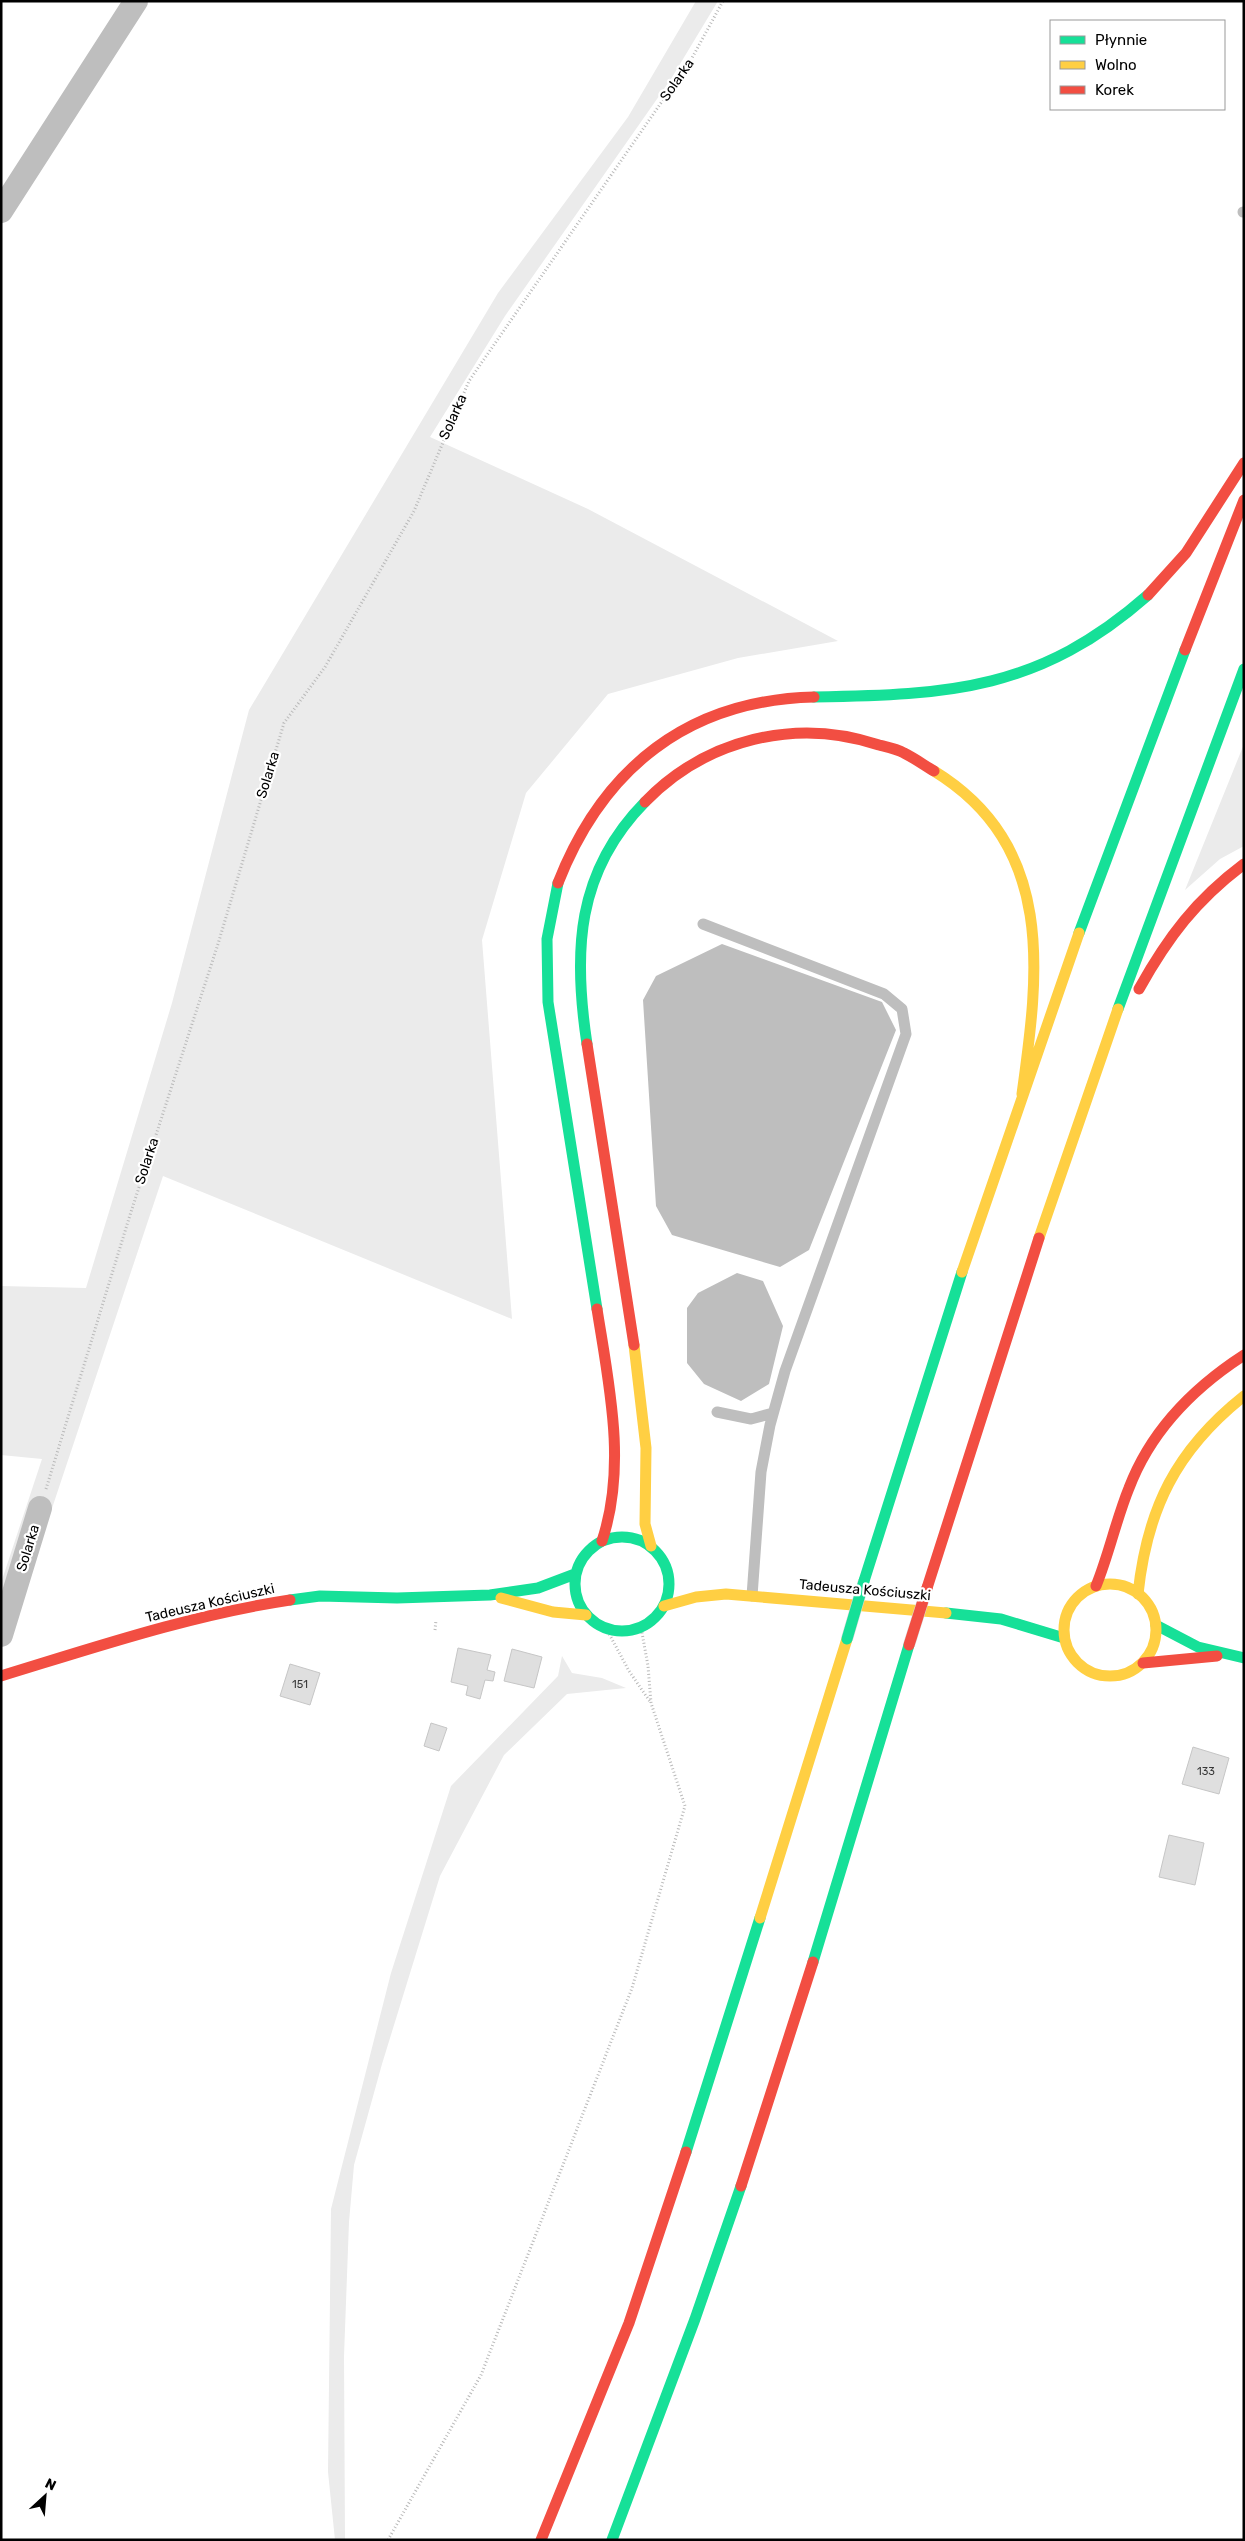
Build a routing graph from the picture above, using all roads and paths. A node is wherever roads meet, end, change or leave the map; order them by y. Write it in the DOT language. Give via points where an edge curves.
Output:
graph roads {
  1 [pos="136,1"];
  2 [pos="723,1"];
  3 [pos="1,211"];
  4 [pos="1244,463"];
  5 [pos="1244,500"];
  6 [pos="1244,669"];
  7 [pos="1244,864"];
  8 [pos="703,924"];
  9 [pos="1099,1061"];
  10 [pos="1022,1094"];
  11 [pos="1244,1355"];
  12 [pos="1244,1396"];
  13 [pos="717,1412"];
  14 [pos="773,1413"];
  15 [pos="40,1508"];
  16 [pos="602,1541"];
  17 [pos="652,1546"];
  18 [pos="575,1574"];
  19 [pos="702,1585"];
  20 [pos="1096,1586"];
  21 [pos="726,1594"];
  22 [pos="1138,1594"];
  23 [pos="490,1595"];
  24 [pos="752,1596"];
  25 [pos="664,1606"];
  26 [pos="586,1615"];
  27 [pos="1025,1615"];
  28 [pos="1001,1619"];
  29 [pos="1156,1625"];
  30 [pos="641,1627"];
  31 [pos="606,1628"];
  32 [pos="1,1636"];
  33 [pos="1064,1638"];
  34 [pos="1218,1656"];
  35 [pos="1244,1658"];
  36 [pos="1143,1663"];
  37 [pos="1,1676"];
  38 [pos="651,1703"];
  39 [pos="388,2540"];
  40 [pos="541,2540"];
  41 [pos="612,2540"];
  1 -- 3 [label="street"];
  2 -- 15 [label="path, Solarka" via="692,58 469,380 414,510 325,667 284,723"];
  4 -- 16 [label="main road" via="1202,532 1169,573 1131,610 1084,643 1033,668 984,684 921,694 785,699 737,707 711,716 666,739 644,756 607,793 578,835 558,881 552,906 547,929 546,975 611,1413 613,1495 608,1527"];
  5 -- 10 [label="main road" via="1129,798"];
  6 -- 9 [label="main road"];
  7 -- 9 [label="main road" via="1190,908 1173,931"];
  8 -- 14 [label="lane" via="884,994 902,1009 906,1034 785,1371"];
  9 -- 41 [label="main road, bridge" via="927,1588 756,2138 666,2405"];
  10 -- 17 [label="main road" via="1035,967 1030,910 1021,878 995,828 961,790 942,775 900,751 862,738 834,732 784,733 729,744 705,755 668,778 633,812 611,845 592,884 581,931 578,973 639,1375 646,1448 645,1524"];
  10 -- 40 [label="main road, bridge" via="914,1420 699,2112 629,2323"];
  11 -- 20 [label="main road" via="1190,1394 1165,1422 1145,1452 1129,1488"];
  12 -- 22 [label="main road" via="1206,1427 1172,1472 1155,1511"];
  13 -- 14 [label="lane" via="751,1419"];
  14 -- 24 [label="lane" via="761,1472"];
  15 -- 32 [label="street, Solarka"];
  16 -- 17 [label="main road" via="621,1537"];
  16 -- 18 [label="main road" via="586,1556"];
  17 -- 25 [label="main road" via="672,1573"];
  18 -- 23 [label="main road, Tadeusza Kościuszki" via="538,1588"];
  18 -- 26 [label="main road" via="574,1590"];
  19 -- 21 [label="main road, Tadeusza Kościuszki"];
  20 -- 22 [label="main road" via="1113,1584"];
  20 -- 33 [label="main road" via="1079,1596 1062,1614"];
  21 -- 24 [label="main road, Tadeusza Kościuszki"];
  21 -- 25 [label="main road, Tadeusza Kościuszki" via="696,1597"];
  22 -- 29 [label="main road"];
  23 -- 26 [label="main road, Tadeusza Kościuszki" via="553,1612"];
  23 -- 37 [label="main road, Tadeusza Kościuszki" via="320,1596 245,1607 159,1628"];
  24 -- 28 [label="main road, Tadeusza Kościuszki"];
  25 -- 30 [label="main road"];
  26 -- 31 [label="main road"];
  27 -- 28 [label="main road, Tadeusza Kościuszki"];
  28 -- 33 [label="main road, Tadeusza Kościuszki"];
  29 -- 34 [label="main road"];
  29 -- 36 [label="main road" via="1154,1640"];
  30 -- 31 [label="main road" via="620,1631"];
  30 -- 38 [label="path"];
  31 -- 38 [label="path"];
  33 -- 36 [label="main road" via="1076,1661 1097,1674 1121,1674"];
  34 -- 35 [label="main road"];
  34 -- 36 [label="main road"];
  38 -- 39 [label="path" via="685,1806 632,1988 481,2376"];
}
